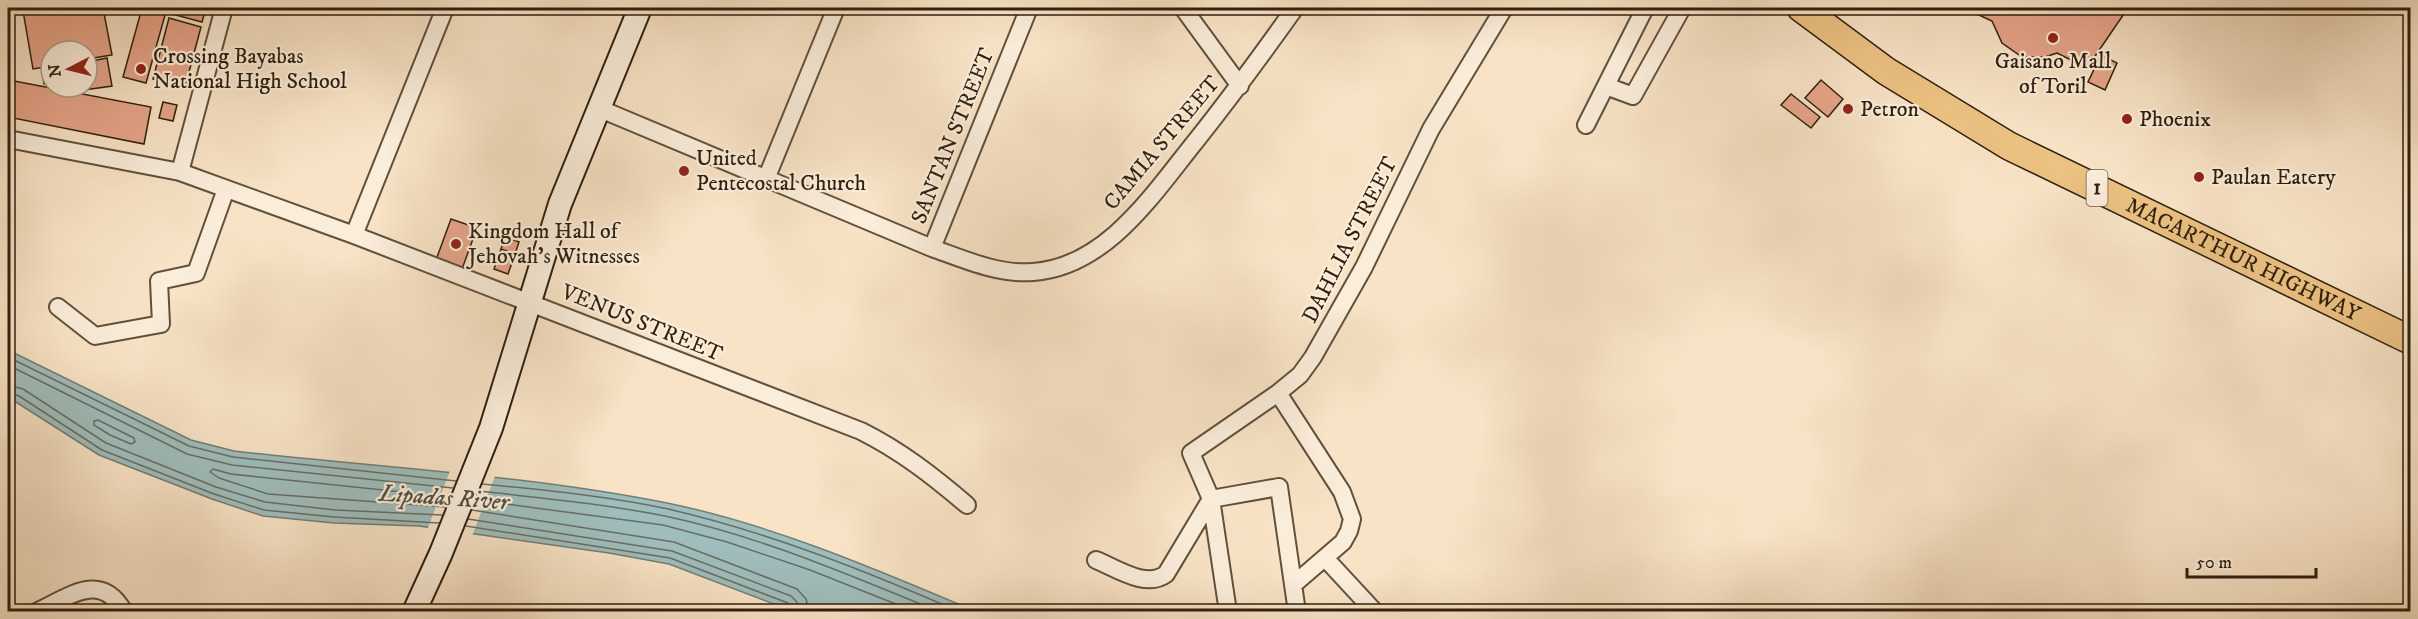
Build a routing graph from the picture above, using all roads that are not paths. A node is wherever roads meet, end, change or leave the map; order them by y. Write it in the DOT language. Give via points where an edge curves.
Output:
graph roads {
  1 [pos="224,8"];
  2 [pos="445,8"];
  3 [pos="640,8"];
  4 [pos="836,8"];
  5 [pos="1029,8"];
  6 [pos="1183,8"];
  7 [pos="1296,8"];
  8 [pos="1504,8"];
  9 [pos="1645,8"];
  10 [pos="1682,8"];
  11 [pos="1801,8"];
  12 [pos="1240,86"];
  13 [pos="1606,86"];
  14 [pos="598,108"];
  15 [pos="1586,125"];
  16 [pos="8,139"];
  17 [pos="180,172"];
  18 [pos="766,179"];
  19 [pos="226,189"];
  20 [pos="354,235"];
  21 [pos="932,248"];
  22 [pos="530,302"];
  23 [pos="58,307"];
  24 [pos="2410,340"];
  25 [pos="1278,393"];
  26 [pos="1211,499"];
  27 [pos="967,505"];
  28 [pos="1326,559"];
  29 [pos="1096,560"];
  30 [pos="1293,585"];
  31 [pos="36,612"];
  32 [pos="124,612"];
  33 [pos="414,612"];
  34 [pos="1228,612"];
  35 [pos="1297,612"];
  36 [pos="1375,612"];
  1 -- 17 [label="street"];
  2 -- 20 [label="street"];
  3 -- 14 [label="main road"];
  4 -- 18 [label="street"];
  5 -- 21 [label="street, SANTAN STREET"];
  6 -- 12 [label="street"];
  7 -- 12 [label="street, CAMIA STREET"];
  8 -- 25 [label="street, DAHLIA STREET" via="1431,129 1328,333 1300,375"];
  9 -- 13 [label="street"];
  10 -- 13 [label="street" via="1633,96"];
  11 -- 24 [label="highway, MACARTHUR HIGHWAY / 1" via="1886,71 2009,146"];
  12 -- 21 [label="street, CAMIA STREET" via="1149,200 1123,227 1080,258 1055,268 1020,271 980,264"];
  13 -- 15 [label="street"];
  14 -- 18 [label="street, CAMIA STREET"];
  14 -- 22 [label="main road" via="560,204"];
  16 -- 17 [label="street, VENUS STREET"];
  17 -- 19 [label="street, VENUS STREET"];
  18 -- 21 [label="street, CAMIA STREET"];
  19 -- 20 [label="street, VENUS STREET"];
  19 -- 23 [label="street" via="196,273 159,280 161,324 95,336"];
  20 -- 22 [label="street, VENUS STREET"];
  22 -- 27 [label="street, VENUS STREET" via="861,430 896,449"];
  22 -- 33 [label="main road" via="491,428"];
  25 -- 26 [label="street, DAHLIA STREET" via="1191,453"];
  25 -- 28 [label="street" via="1349,507 1349,531"];
  26 -- 29 [label="street" via="1160,578 1144,580"];
  26 -- 30 [label="street" via="1279,487"];
  26 -- 34 [label="street"];
  28 -- 30 [label="street"];
  28 -- 36 [label="street"];
  30 -- 35 [label="street"];
  31 -- 32 [label="street" via="78,593 101,588 110,592"];
}
